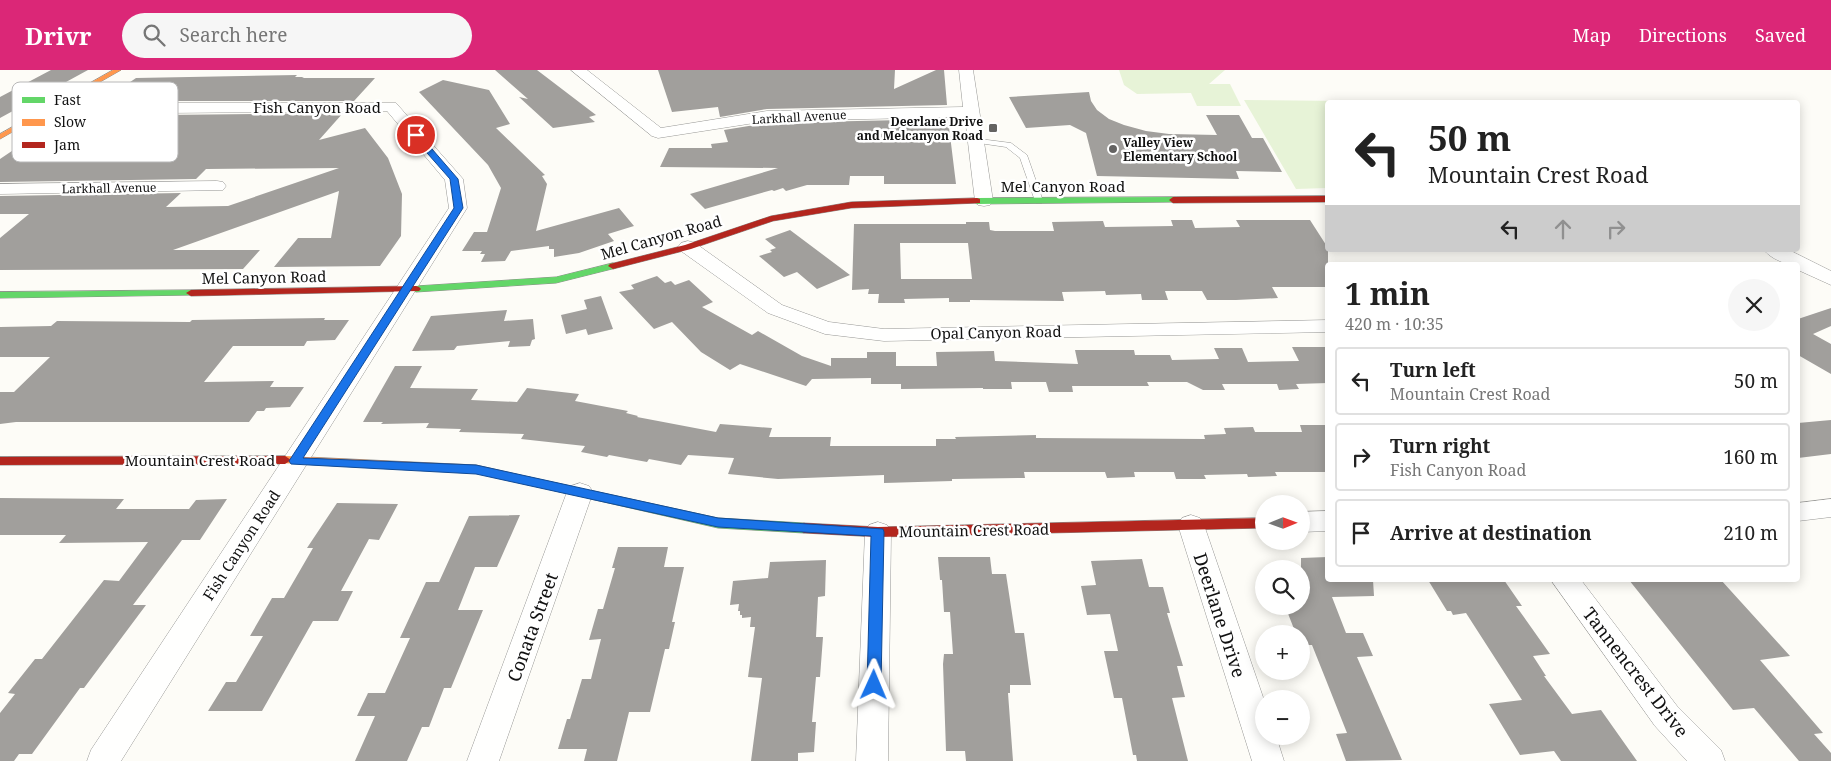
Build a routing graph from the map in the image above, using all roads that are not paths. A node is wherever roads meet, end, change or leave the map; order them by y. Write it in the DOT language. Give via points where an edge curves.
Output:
graph roads {
  1 [pos="118,70"];
  2 [pos="600,70"];
  3 [pos="966,70"];
  4 [pos="581,72"];
  5 [pos="97,82"];
  6 [pos="178,108"];
  7 [pos="971,112"];
  8 [pos="12,130"];
  9 [pos="0,137"];
  10 [pos="975,140"];
  11 [pos="218,186"];
  12 [pos="0,189"];
  13 [pos="1325,199"];
  14 [pos="984,201"];
  15 [pos="1039,201"];
  16 [pos="688,247"];
  17 [pos="1779,252"];
  18 [pos="1827,273"];
  19 [pos="1800,281"];
  20 [pos="405,290"];
  21 [pos="0,295"];
  22 [pos="1325,326"];
  23 [pos="0,461"];
  24 [pos="295,461"];
  25 [pos="580,492"];
  26 [pos="1831,508"];
  27 [pos="1800,512"];
  28 [pos="1325,521"];
  29 [pos="1310,522"];
  30 [pos="1255,523"];
  31 [pos="1191,525"];
  32 [pos="878,532"];
  33 [pos="1566,582"];
  34 [pos="103,761"];
  35 [pos="484,761"];
  36 [pos="872,761"];
  37 [pos="1268,761"];
  38 [pos="1709,761"];
  1 -- 5 [label="street"];
  2 -- 4 [label="street"];
  3 -- 7 [label="street"];
  4 -- 7 [label="street, Larkhall Avenue" via="658,133 768,116"];
  6 -- 20 [label="street, Fish Canyon Road" via="391,106 454,179 458,208"];
  7 -- 10 [label="street"];
  8 -- 9 [label="street"];
  10 -- 14 [label="street"];
  10 -- 15 [label="lane" via="1008,145 1024,157"];
  11 -- 12 [label="street, Larkhall Avenue"];
  13 -- 15 [label="street, Mel Canyon Road"];
  14 -- 15 [label="street, Mel Canyon Road"];
  14 -- 16 [label="street, Mel Canyon Road" via="851,205 771,219"];
  16 -- 20 [label="street, Mel Canyon Road" via="556,280"];
  16 -- 22 [label="street, Opal Canyon Road" via="775,309 825,328 884,335"];
  17 -- 18 [label="street"];
  18 -- 19 [label="street"];
  20 -- 21 [label="street, Mel Canyon Road"];
  20 -- 24 [label="street, Fish Canyon Road"];
  23 -- 24 [label="street, Mountain Crest Road"];
  24 -- 25 [label="street, Mountain Crest Road" via="476,470"];
  24 -- 34 [label="street, Fish Canyon Road"];
  25 -- 32 [label="street, Mountain Crest Road" via="718,523"];
  25 -- 35 [label="street, Conata Street"];
  26 -- 27 [label="street"];
  28 -- 29 [label="street"];
  30 -- 31 [label="street, Mountain Crest Road"];
  31 -- 32 [label="street, Mountain Crest Road"];
  31 -- 37 [label="street, Deerlane Drive"];
  32 -- 36 [label="street"];
  33 -- 38 [label="street, Tannencrest Drive" via="1666,716"];
}
